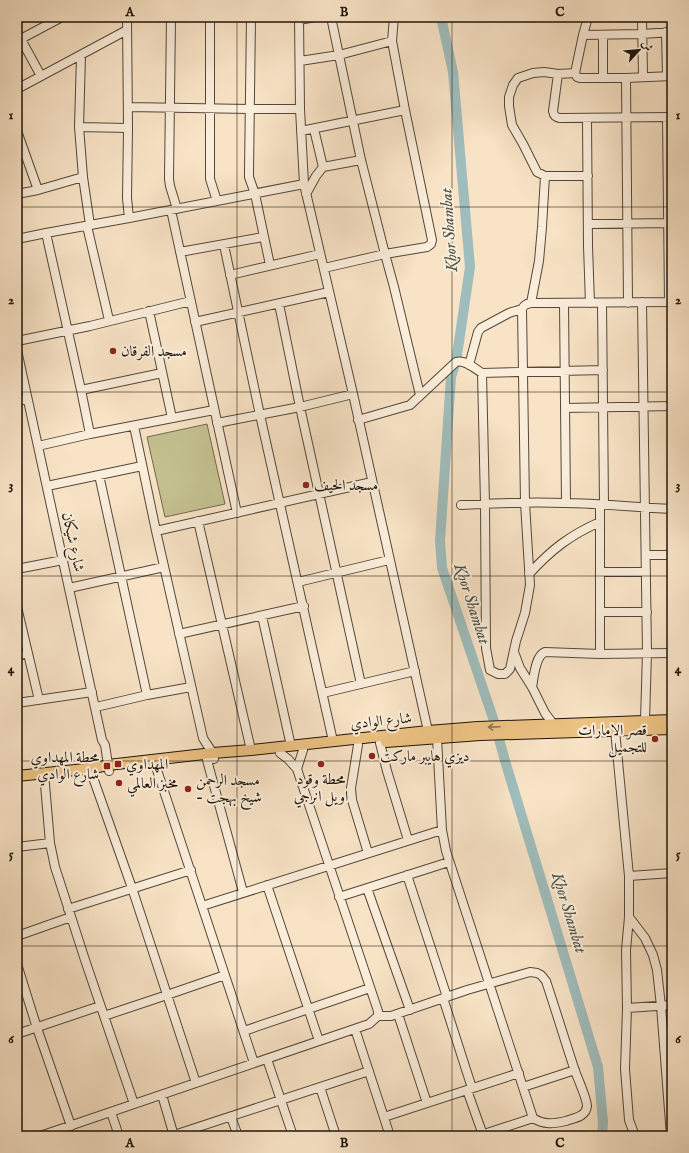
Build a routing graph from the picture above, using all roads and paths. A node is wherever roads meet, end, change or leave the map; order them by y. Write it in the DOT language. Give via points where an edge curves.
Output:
graph roads {
  1 [pos="62,17"];
  2 [pos="127,17"];
  3 [pos="171,17"];
  4 [pos="210,17"];
  5 [pos="250,17"];
  6 [pos="315,17"];
  7 [pos="331,17"];
  8 [pos="394,17"];
  9 [pos="588,17"];
  10 [pos="642,17"];
  11 [pos="299,18"];
  12 [pos="127,30"];
  13 [pos="669,32"];
  14 [pos="642,34"];
  15 [pos="583,35"];
  16 [pos="603,35"];
  17 [pos="18,37"];
  18 [pos="392,41"];
  19 [pos="81,55"];
  20 [pos="340,55"];
  21 [pos="300,61"];
  22 [pos="575,73"];
  23 [pos="558,74"];
  24 [pos="41,76"];
  25 [pos="669,76"];
  26 [pos="603,78"];
  27 [pos="626,78"];
  28 [pos="643,78"];
  29 [pos="17,89"];
  30 [pos="128,107"];
  31 [pos="170,108"];
  32 [pos="210,108"];
  33 [pos="300,108"];
  34 [pos="250,109"];
  35 [pos="405,110"];
  36 [pos="626,117"];
  37 [pos="670,117"];
  38 [pos="587,118"];
  39 [pos="354,121"];
  40 [pos="79,127"];
  41 [pos="128,128"];
  42 [pos="314,129"];
  43 [pos="17,131"];
  44 [pos="301,131"];
  45 [pos="361,160"];
  46 [pos="323,167"];
  47 [pos="545,176"];
  48 [pos="588,176"];
  49 [pos="83,177"];
  50 [pos="304,184"];
  51 [pos="38,190"];
  52 [pos="17,194"];
  53 [pos="255,194"];
  54 [pos="306,194"];
  55 [pos="217,201"];
  56 [pos="174,210"];
  57 [pos="129,218"];
  58 [pos="670,223"];
  59 [pos="589,224"];
  60 [pos="627,224"];
  61 [pos="88,226"];
  62 [pos="46,233"];
  63 [pos="263,237"];
  64 [pos="17,240"];
  65 [pos="224,245"];
  66 [pos="180,252"];
  67 [pos="320,254"];
  68 [pos="385,254"];
  69 [pos="270,265"];
  70 [pos="324,268"];
  71 [pos="230,275"];
  72 [pos="329,292"];
  73 [pos="191,301"];
  74 [pos="642,302"];
  75 [pos="670,302"];
  76 [pos="590,303"];
  77 [pos="602,303"];
  78 [pos="628,303"];
  79 [pos="279,304"];
  80 [pos="531,304"];
  81 [pos="564,304"];
  82 [pos="522,310"];
  83 [pos="149,311"];
  84 [pos="238,313"];
  85 [pos="109,320"];
  86 [pos="195,322"];
  87 [pos="68,330"];
  88 [pos="17,341"];
  89 [pos="17,350"];
  90 [pos="469,365"];
  91 [pos="603,370"];
  92 [pos="565,371"];
  93 [pos="523,372"];
  94 [pos="162,373"];
  95 [pos="482,373"];
  96 [pos="81,390"];
  97 [pos="353,394"];
  98 [pos="420,396"];
  99 [pos="27,399"];
  100 [pos="17,401"];
  101 [pos="644,406"];
  102 [pos="672,406"];
  103 [pos="300,407"];
  104 [pos="603,407"];
  105 [pos="565,408"];
  106 [pos="214,410"];
  107 [pos="260,415"];
  108 [pos="172,418"];
  109 [pos="358,420"];
  110 [pos="217,423"];
  111 [pos="134,426"];
  112 [pos="90,434"];
  113 [pos="38,446"];
  114 [pos="142,466"];
  115 [pos="99,475"];
  116 [pos="372,482"];
  117 [pos="47,486"];
  118 [pos="320,494"];
  119 [pos="280,503"];
  120 [pos="525,503"];
  121 [pos="566,503"];
  122 [pos="485,504"];
  123 [pos="461,505"];
  124 [pos="602,505"];
  125 [pos="645,509"];
  126 [pos="672,509"];
  127 [pos="237,513"];
  128 [pos="198,522"];
  129 [pos="600,522"];
  130 [pos="156,531"];
  131 [pos="646,555"];
  132 [pos="672,555"];
  133 [pos="63,560"];
  134 [pos="389,560"];
  135 [pos="164,568"];
  136 [pos="17,569"];
  137 [pos="337,572"];
  138 [pos="600,572"];
  139 [pos="646,572"];
  140 [pos="529,574"];
  141 [pos="121,577"];
  142 [pos="298,582"];
  143 [pos="68,588"];
  144 [pos="304,606"];
  145 [pos="17,607"];
  146 [pos="600,612"];
  147 [pos="647,612"];
  148 [pos="262,616"];
  149 [pos="222,624"];
  150 [pos="179,634"];
  151 [pos="513,651"];
  152 [pos="28,653"];
  153 [pos="647,653"];
  154 [pos="672,653"];
  155 [pos="600,654"];
  156 [pos="17,656"];
  157 [pos="415,672"];
  158 [pos="361,684"];
  159 [pos="191,687"];
  160 [pos="532,687"];
  161 [pos="92,692"];
  162 [pos="323,693"];
  163 [pos="148,695"];
  164 [pos="39,700"];
  165 [pos="17,703"];
  166 [pos="96,708"];
  167 [pos="672,720"];
  168 [pos="645,721"];
  169 [pos="554,725"];
  170 [pos="672,729"];
  171 [pos="510,730"];
  172 [pos="615,730"];
  173 [pos="428,731"];
  174 [pos="479,731"];
  175 [pos="436,738"];
  176 [pos="333,741"];
  177 [pos="380,743"];
  178 [pos="358,745"];
  179 [pos="291,746"];
  180 [pos="251,750"];
  181 [pos="303,750"];
  182 [pos="280,753"];
  183 [pos="212,757"];
  184 [pos="156,767"];
  185 [pos="102,768"];
  186 [pos="297,770"];
  187 [pos="44,773"];
  188 [pos="17,776"];
  189 [pos="442,830"];
  190 [pos="408,840"];
  191 [pos="50,843"];
  192 [pos="17,847"];
  193 [pos="368,853"];
  194 [pos="449,862"];
  195 [pos="329,866"];
  196 [pos="190,870"];
  197 [pos="672,873"];
  198 [pos="408,875"];
  199 [pos="629,876"];
  200 [pos="267,885"];
  201 [pos="132,888"];
  202 [pos="367,888"];
  203 [pos="243,892"];
  204 [pos="339,897"];
  205 [pos="202,906"];
  206 [pos="69,913"];
  207 [pos="629,917"];
  208 [pos="17,936"];
  209 [pos="17,964"];
  210 [pos="225,975"];
  211 [pos="489,984"];
  212 [pos="370,988"];
  213 [pos="167,996"];
  214 [pos="445,998"];
  215 [pos="672,1005"];
  216 [pos="100,1006"];
  217 [pos="661,1006"];
  218 [pos="627,1008"];
  219 [pos="308,1009"];
  220 [pos="410,1010"];
  221 [pos="398,1014"];
  222 [pos="104,1016"];
  223 [pos="378,1016"];
  224 [pos="37,1028"];
  225 [pos="355,1029"];
  226 [pos="244,1031"];
  227 [pos="17,1034"];
  228 [pos="319,1041"];
  229 [pos="267,1059"];
  230 [pos="254,1063"];
  231 [pos="575,1070"];
  232 [pos="369,1071"];
  233 [pos="519,1073"];
  234 [pos="196,1083"];
  235 [pos="320,1087"];
  236 [pos="523,1087"];
  237 [pos="470,1089"];
  238 [pos="162,1095"];
  239 [pos="281,1100"];
  240 [pos="427,1103"];
  241 [pos="134,1104"];
  242 [pos="111,1112"];
  243 [pos="231,1117"];
  244 [pos="384,1117"];
  245 [pos="533,1118"];
  246 [pos="71,1126"];
  247 [pos="64,1132"];
  248 [pos="486,1135"];
  249 [pos="40,1136"];
  250 [pos="119,1136"];
  251 [pos="174,1136"];
  252 [pos="238,1136"];
  253 [pos="293,1136"];
  254 [pos="336,1136"];
  255 [pos="390,1136"];
  256 [pos="635,1136"];
  257 [pos="671,1136"];
  1 -- 17 [label="street"];
  2 -- 12 [label="street"];
  3 -- 31 [label="street"];
  4 -- 32 [label="street"];
  5 -- 34 [label="street"];
  6 -- 11 [label="street"];
  7 -- 20 [label="street"];
  8 -- 18 [label="street"];
  9 -- 15 [label="street"];
  10 -- 14 [label="street"];
  11 -- 21 [label="street"];
  12 -- 19 [label="street"];
  12 -- 30 [label="street"];
  13 -- 14 [label="street"];
  13 -- 25 [label="street"];
  14 -- 16 [label="street"];
  14 -- 28 [label="street"];
  15 -- 16 [label="street"];
  15 -- 22 [label="street"];
  16 -- 26 [label="street"];
  17 -- 24 [label="street"];
  18 -- 20 [label="street"];
  18 -- 35 [label="street"];
  19 -- 24 [label="street"];
  19 -- 40 [label="street"];
  20 -- 21 [label="street"];
  20 -- 39 [label="street"];
  21 -- 33 [label="street"];
  22 -- 23 [label="street"];
  22 -- 26 [label="street" via="580,78"];
  23 -- 38 [label="street" via="554,115 560,118"];
  23 -- 47 [label="street" via="544,72 524,75 515,82 509,97 512,125 537,172"];
  24 -- 29 [label="street"];
  25 -- 28 [label="street"];
  26 -- 27 [label="street"];
  27 -- 28 [label="street"];
  27 -- 36 [label="street"];
  30 -- 31 [label="street"];
  30 -- 41 [label="street"];
  31 -- 32 [label="street"];
  31 -- 56 [label="street" via="169,179"];
  32 -- 34 [label="street"];
  32 -- 55 [label="street" via="210,179"];
  33 -- 34 [label="street"];
  33 -- 44 [label="street"];
  34 -- 53 [label="street" via="249,177"];
  35 -- 39 [label="street"];
  35 -- 68 [label="street" via="432,240 427,247"];
  36 -- 37 [label="street"];
  36 -- 38 [label="street"];
  36 -- 60 [label="street"];
  37 -- 58 [label="street"];
  38 -- 48 [label="street"];
  39 -- 42 [label="street"];
  39 -- 45 [label="street"];
  40 -- 41 [label="street"];
  40 -- 49 [label="street"];
  41 -- 57 [label="street"];
  42 -- 44 [label="street"];
  42 -- 46 [label="street"];
  43 -- 51 [label="street"];
  44 -- 50 [label="street"];
  45 -- 46 [label="street"];
  45 -- 68 [label="street"];
  46 -- 54 [label="street"];
  47 -- 48 [label="street"];
  47 -- 80 [label="street" via="539,261"];
  48 -- 59 [label="street"];
  49 -- 51 [label="street"];
  49 -- 61 [label="street"];
  50 -- 53 [label="street"];
  50 -- 54 [label="street"];
  51 -- 52 [label="street"];
  53 -- 55 [label="street"];
  53 -- 63 [label="street"];
  54 -- 67 [label="street"];
  55 -- 56 [label="street"];
  56 -- 57 [label="street"];
  56 -- 66 [label="street"];
  57 -- 61 [label="street"];
  58 -- 60 [label="street"];
  58 -- 75 [label="street"];
  59 -- 60 [label="street"];
  59 -- 76 [label="street"];
  60 -- 78 [label="street"];
  61 -- 62 [label="street"];
  61 -- 85 [label="street"];
  62 -- 64 [label="street"];
  62 -- 87 [label="street"];
  63 -- 65 [label="street"];
  63 -- 69 [label="street"];
  65 -- 66 [label="street"];
  65 -- 71 [label="street"];
  66 -- 73 [label="street"];
  67 -- 69 [label="street"];
  67 -- 70 [label="street"];
  68 -- 70 [label="street"];
  68 -- 98 [label="street"];
  69 -- 71 [label="street"];
  70 -- 72 [label="street"];
  71 -- 84 [label="street"];
  72 -- 79 [label="street"];
  72 -- 97 [label="street"];
  73 -- 83 [label="street"];
  73 -- 86 [label="street"];
  74 -- 75 [label="street"];
  74 -- 78 [label="street"];
  74 -- 101 [label="street"];
  76 -- 77 [label="street"];
  76 -- 81 [label="street"];
  77 -- 78 [label="street"];
  77 -- 91 [label="street"];
  79 -- 84 [label="street"];
  79 -- 103 [label="street"];
  80 -- 81 [label="street"];
  80 -- 82 [label="street" via="526,304"];
  81 -- 92 [label="street"];
  82 -- 90 [label="street" via="509,313 481,328"];
  82 -- 93 [label="street"];
  83 -- 85 [label="street"];
  83 -- 94 [label="street"];
  84 -- 86 [label="street"];
  84 -- 107 [label="street"];
  85 -- 87 [label="street"];
  86 -- 106 [label="street"];
  87 -- 88 [label="street"];
  87 -- 96 [label="street"];
  89 -- 99 [label="street, شارع شيكان"];
  90 -- 95 [label="street"];
  90 -- 98 [label="street" via="456,362"];
  91 -- 92 [label="street"];
  91 -- 104 [label="street"];
  92 -- 93 [label="street"];
  92 -- 105 [label="street"];
  93 -- 95 [label="street"];
  93 -- 120 [label="street"];
  94 -- 96 [label="street"];
  94 -- 108 [label="street"];
  95 -- 122 [label="street"];
  96 -- 112 [label="street"];
  97 -- 103 [label="street"];
  97 -- 109 [label="street"];
  98 -- 109 [label="street" via="410,405"];
  99 -- 100 [label="street"];
  99 -- 113 [label="street, شارع شيكان"];
  101 -- 102 [label="street"];
  101 -- 104 [label="street"];
  101 -- 125 [label="street"];
  103 -- 107 [label="street"];
  103 -- 118 [label="street"];
  104 -- 105 [label="street"];
  104 -- 124 [label="street"];
  105 -- 121 [label="street"];
  106 -- 108 [label="street"];
  106 -- 110 [label="street"];
  107 -- 110 [label="street"];
  107 -- 119 [label="street"];
  108 -- 111 [label="street"];
  109 -- 116 [label="street"];
  110 -- 127 [label="street"];
  111 -- 112 [label="street"];
  111 -- 114 [label="street"];
  112 -- 113 [label="street"];
  113 -- 117 [label="street, شارع شيكان"];
  114 -- 115 [label="street"];
  114 -- 130 [label="street"];
  115 -- 117 [label="street"];
  115 -- 141 [label="street"];
  116 -- 118 [label="street"];
  116 -- 134 [label="street"];
  117 -- 133 [label="street, شارع شيكان"];
  118 -- 119 [label="street"];
  118 -- 137 [label="street"];
  119 -- 127 [label="street"];
  119 -- 142 [label="street"];
  120 -- 121 [label="street"];
  120 -- 122 [label="street"];
  120 -- 140 [label="street"];
  121 -- 124 [label="street"];
  122 -- 123 [label="street"];
  122 -- 151 [label="street" via="486,648 490,670 504,674 510,669"];
  124 -- 125 [label="street"];
  124 -- 129 [label="street"];
  125 -- 126 [label="street"];
  125 -- 131 [label="street"];
  127 -- 128 [label="street"];
  128 -- 130 [label="street"];
  128 -- 149 [label="street"];
  129 -- 138 [label="street"];
  129 -- 140 [label="street" via="556,548"];
  130 -- 135 [label="street"];
  131 -- 132 [label="street"];
  131 -- 139 [label="street"];
  133 -- 136 [label="street"];
  133 -- 143 [label="street, شارع شيكان"];
  134 -- 137 [label="street"];
  134 -- 157 [label="street"];
  135 -- 141 [label="street"];
  135 -- 150 [label="street"];
  137 -- 142 [label="street"];
  137 -- 158 [label="street"];
  138 -- 139 [label="street"];
  138 -- 146 [label="street"];
  139 -- 147 [label="street"];
  140 -- 151 [label="street" via="528,598"];
  141 -- 143 [label="street"];
  141 -- 163 [label="street"];
  142 -- 144 [label="street"];
  143 -- 161 [label="street, شارع شيكان"];
  144 -- 148 [label="street"];
  144 -- 162 [label="street"];
  145 -- 152 [label="street"];
  146 -- 147 [label="street"];
  146 -- 155 [label="street"];
  147 -- 153 [label="street"];
  148 -- 149 [label="street"];
  148 -- 179 [label="street"];
  149 -- 150 [label="street"];
  149 -- 180 [label="street"];
  150 -- 159 [label="street"];
  151 -- 160 [label="street"];
  152 -- 156 [label="street"];
  152 -- 164 [label="street"];
  153 -- 154 [label="street"];
  153 -- 155 [label="street"];
  153 -- 168 [label="street"];
  155 -- 160 [label="street" via="545,652 538,658"];
  157 -- 158 [label="street"];
  157 -- 173 [label="street"];
  158 -- 162 [label="street"];
  159 -- 163 [label="street"];
  159 -- 183 [label="street" via="203,738"];
  160 -- 169 [label="street"];
  161 -- 164 [label="street"];
  161 -- 166 [label="street, شارع شيكان"];
  162 -- 176 [label="street"];
  163 -- 166 [label="street"];
  164 -- 165 [label="street"];
  166 -- 185 [label="street, شارع شيكان" via="102,740"];
  167 -- 168 [label="main road, شارع الوادي"];
  168 -- 169 [label="main road, شارع الوادي"];
  169 -- 171 [label="main road, شارع الوادي"];
  170 -- 172 [label="main road, شارع الوادي"];
  171 -- 172 [label="main road, شارع الوادي"];
  171 -- 174 [label="main road, شارع الوادي"];
  172 -- 199 [label="street"];
  173 -- 174 [label="main road, شارع الوادي"];
  173 -- 176 [label="main road, شارع الوادي"];
  174 -- 175 [label="main road, شارع الوادي"];
  175 -- 177 [label="main road, شارع الوادي"];
  175 -- 189 [label="street"];
  176 -- 179 [label="main road, شارع الوادي"];
  177 -- 178 [label="main road, شارع الوادي"];
  177 -- 190 [label="street"];
  178 -- 181 [label="main road, شارع الوادي"];
  178 -- 193 [label="street" via="351,788 352,800"];
  179 -- 180 [label="main road, شارع الوادي"];
  180 -- 183 [label="main road, شارع الوادي"];
  181 -- 182 [label="main road, شارع الوادي"];
  181 -- 186 [label="street"];
  182 -- 183 [label="main road, شارع الوادي"];
  182 -- 186 [label="street"];
  183 -- 184 [label="main road, شارع الوادي"];
  183 -- 185 [label="main road, شارع الوادي"];
  183 -- 203 [label="street"];
  184 -- 185 [label="main road, شارع الوادي"];
  184 -- 196 [label="street"];
  185 -- 187 [label="main road, شارع الوادي"];
  185 -- 201 [label="street, شارع شيكان"];
  186 -- 195 [label="street"];
  187 -- 188 [label="main road, شارع الوادي"];
  187 -- 191 [label="street"];
  189 -- 190 [label="street"];
  189 -- 194 [label="street"];
  190 -- 193 [label="street"];
  191 -- 192 [label="street"];
  191 -- 206 [label="street"];
  193 -- 195 [label="street"];
  194 -- 198 [label="street"];
  194 -- 211 [label="street"];
  195 -- 200 [label="street"];
  195 -- 204 [label="street"];
  196 -- 201 [label="street"];
  196 -- 205 [label="street"];
  197 -- 199 [label="street"];
  198 -- 202 [label="street"];
  198 -- 214 [label="street"];
  199 -- 207 [label="street"];
  200 -- 203 [label="street"];
  200 -- 219 [label="street"];
  201 -- 206 [label="street"];
  201 -- 213 [label="street, شارع شيكان"];
  202 -- 204 [label="street"];
  202 -- 220 [label="street"];
  203 -- 205 [label="street"];
  204 -- 212 [label="street"];
  205 -- 210 [label="street"];
  206 -- 208 [label="street"];
  206 -- 216 [label="street"];
  207 -- 217 [label="street" via="645,938 653,955"];
  207 -- 218 [label="street" via="626,950"];
  209 -- 224 [label="street"];
  210 -- 213 [label="street"];
  210 -- 226 [label="street"];
  211 -- 214 [label="street"];
  211 -- 231 [label="street" via="530,972 541,975 546,981"];
  211 -- 233 [label="street"];
  212 -- 219 [label="street"];
  212 -- 223 [label="street"];
  213 -- 222 [label="street"];
  213 -- 234 [label="street, شارع شيكان"];
  214 -- 220 [label="street"];
  214 -- 237 [label="street"];
  215 -- 217 [label="street"];
  216 -- 222 [label="street"];
  216 -- 224 [label="street"];
  217 -- 218 [label="street"];
  217 -- 257 [label="street"];
  218 -- 256 [label="street" via="626,1069 629,1120"];
  219 -- 226 [label="street"];
  219 -- 228 [label="street"];
  220 -- 221 [label="street"];
  221 -- 223 [label="street"];
  221 -- 240 [label="street"];
  222 -- 241 [label="street"];
  223 -- 225 [label="street" via="372,1023"];
  224 -- 227 [label="street"];
  224 -- 246 [label="street"];
  225 -- 228 [label="street"];
  225 -- 232 [label="street"];
  226 -- 230 [label="street"];
  228 -- 229 [label="street"];
  229 -- 230 [label="street"];
  229 -- 239 [label="street"];
  230 -- 234 [label="street"];
  231 -- 236 [label="street"];
  231 -- 245 [label="street" via="586,1100 585,1112 581,1116 559,1123 540,1122"];
  232 -- 235 [label="street"];
  232 -- 244 [label="street"];
  233 -- 236 [label="street"];
  233 -- 237 [label="street"];
  234 -- 238 [label="street"];
  235 -- 239 [label="street"];
  235 -- 254 [label="street"];
  236 -- 245 [label="street"];
  237 -- 240 [label="street"];
  237 -- 248 [label="street"];
  238 -- 241 [label="street"];
  238 -- 251 [label="street"];
  239 -- 243 [label="street"];
  239 -- 253 [label="street"];
  240 -- 244 [label="street"];
  241 -- 242 [label="street"];
  242 -- 246 [label="street"];
  242 -- 250 [label="street"];
  243 -- 251 [label="street"];
  243 -- 252 [label="street"];
  244 -- 255 [label="street"];
  245 -- 248 [label="street"];
  246 -- 247 [label="street"];
  247 -- 249 [label="street"];
}
